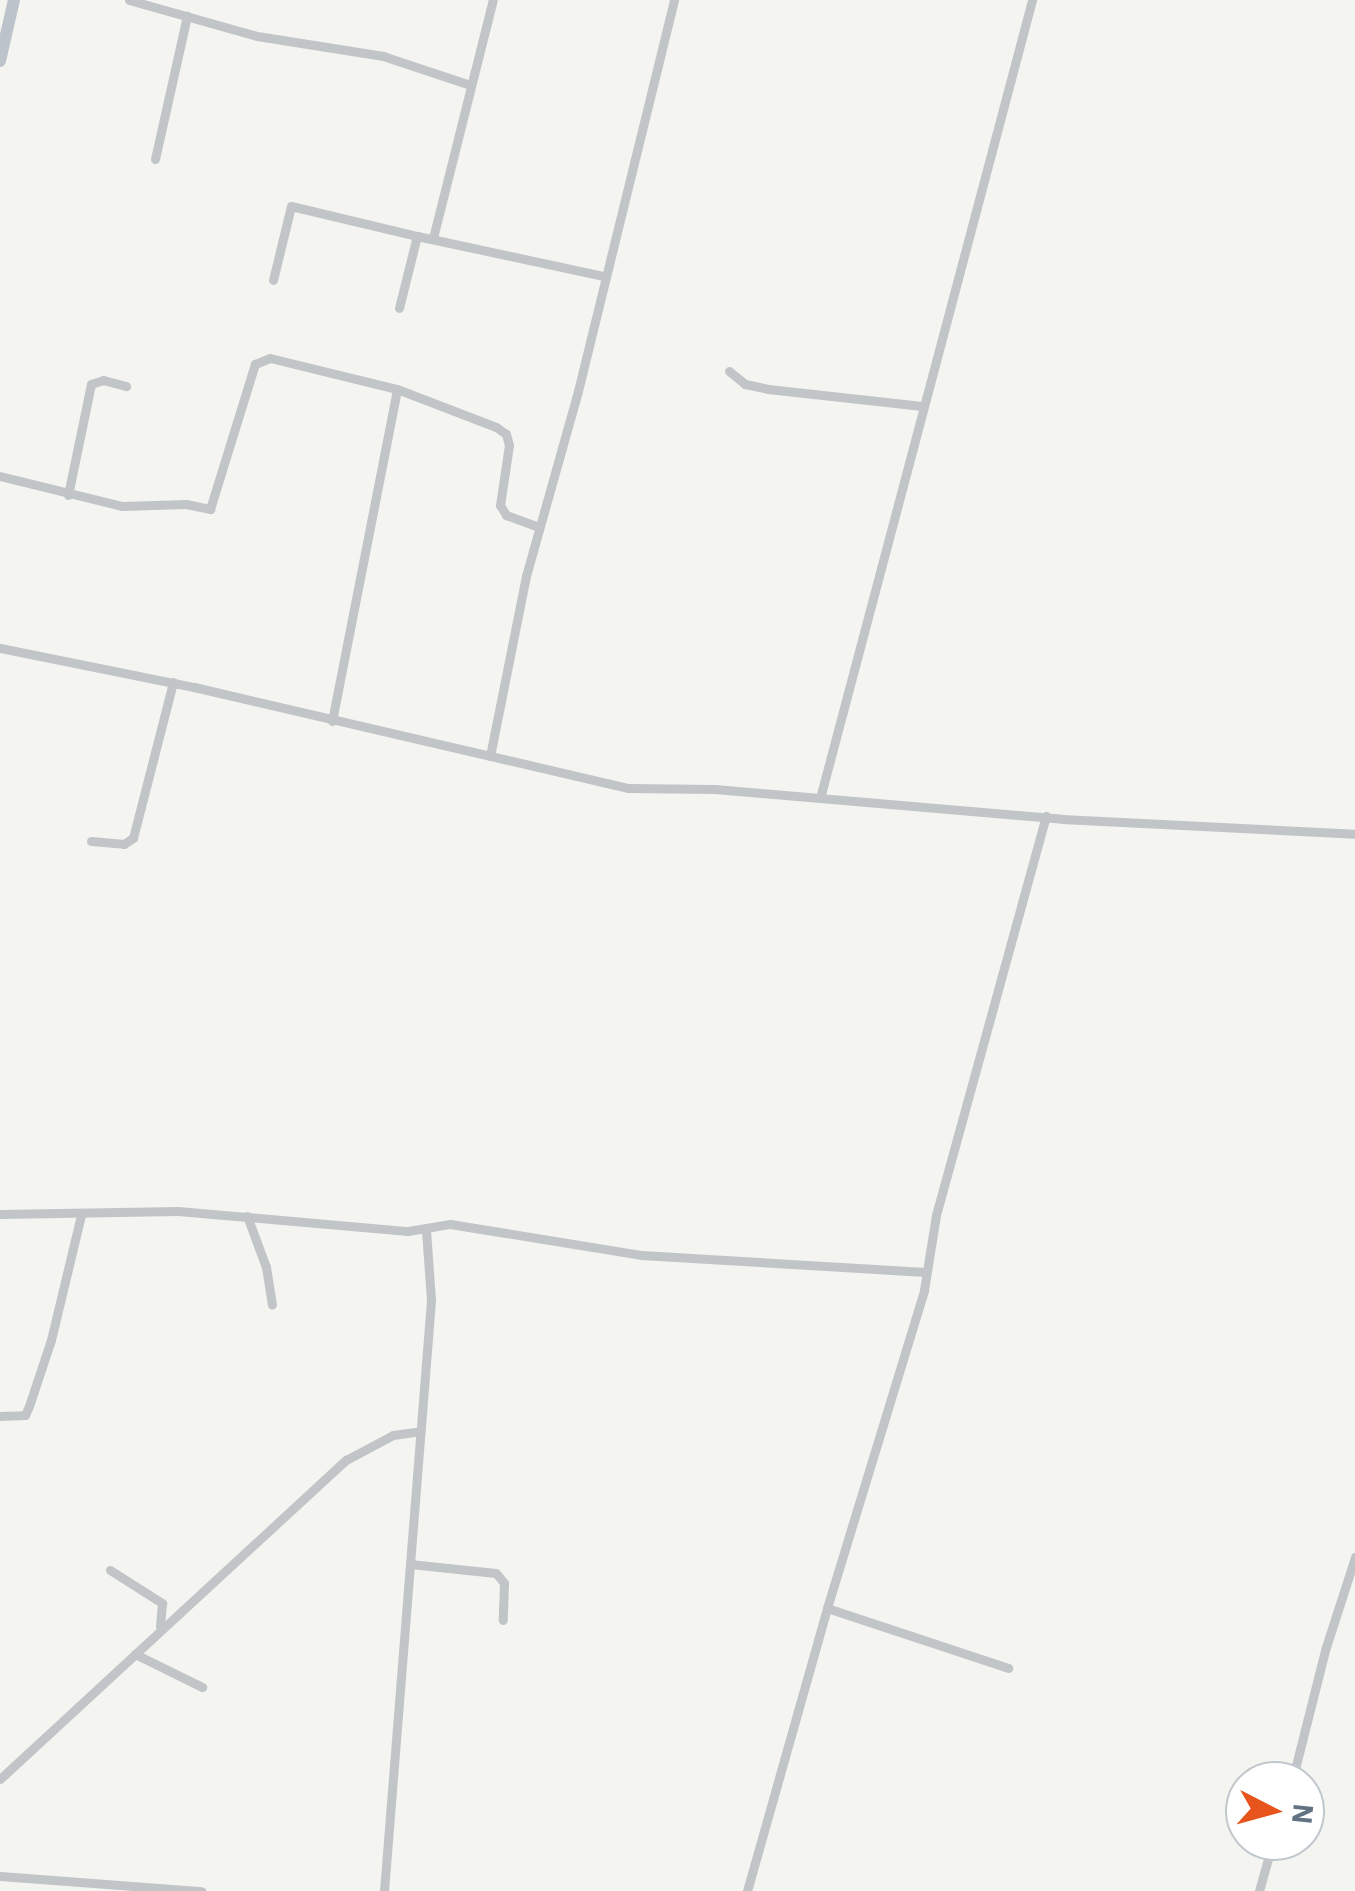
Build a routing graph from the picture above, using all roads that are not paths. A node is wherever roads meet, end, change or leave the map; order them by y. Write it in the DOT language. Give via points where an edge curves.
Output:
graph roads {
  1 [pos="14,0"];
  2 [pos="130,0"];
  3 [pos="494,0"];
  4 [pos="674,0"];
  5 [pos="1032,0"];
  6 [pos="187,16"];
  7 [pos="5,17"];
  8 [pos="0,61"];
  9 [pos="470,85"];
  10 [pos="155,160"];
  11 [pos="417,236"];
  12 [pos="433,238"];
  13 [pos="602,276"];
  14 [pos="274,280"];
  15 [pos="398,308"];
  16 [pos="729,371"];
  17 [pos="126,386"];
  18 [pos="397,389"];
  19 [pos="922,406"];
  20 [pos="0,476"];
  21 [pos="68,494"];
  22 [pos="539,526"];
  23 [pos="0,648"];
  24 [pos="173,682"];
  25 [pos="332,721"];
  26 [pos="490,756"];
  27 [pos="820,798"];
  28 [pos="1046,816"];
  29 [pos="1355,834"];
  30 [pos="91,841"];
  31 [pos="0,1214"];
  32 [pos="81,1215"];
  33 [pos="246,1216"];
  34 [pos="426,1230"];
  35 [pos="924,1272"];
  36 [pos="272,1306"];
  37 [pos="0,1416"];
  38 [pos="421,1431"];
  39 [pos="1355,1557"];
  40 [pos="410,1564"];
  41 [pos="110,1570"];
  42 [pos="827,1608"];
  43 [pos="503,1620"];
  44 [pos="153,1636"];
  45 [pos="135,1654"];
  46 [pos="1008,1668"];
  47 [pos="202,1687"];
  48 [pos="1298,1761"];
  49 [pos="0,1779"];
  50 [pos="1267,1861"];
  51 [pos="0,1876"];
  52 [pos="201,1891"];
  53 [pos="384,1891"];
  54 [pos="747,1891"];
  55 [pos="1259,1891"];
  1 -- 7 [label="main road"];
  2 -- 6 [label="street"];
  3 -- 9 [label="street"];
  4 -- 13 [label="street"];
  5 -- 19 [label="street"];
  6 -- 9 [label="street" via="257,36 383,56"];
  6 -- 10 [label="street"];
  7 -- 8 [label="main road"];
  9 -- 12 [label="street"];
  11 -- 12 [label="street"];
  11 -- 14 [label="street" via="291,206"];
  11 -- 15 [label="street"];
  12 -- 13 [label="street"];
  13 -- 22 [label="street"];
  16 -- 19 [label="street" via="768,389"];
  17 -- 21 [label="street" via="92,384"];
  18 -- 21 [label="street" via="300,363 257,360 210,510 122,506"];
  18 -- 22 [label="street" via="506,434 500,505 506,515"];
  18 -- 25 [label="street"];
  19 -- 27 [label="street"];
  20 -- 21 [label="street"];
  22 -- 26 [label="street"];
  23 -- 24 [label="street"];
  24 -- 25 [label="street"];
  24 -- 30 [label="street" via="133,838 124,844"];
  25 -- 26 [label="street"];
  26 -- 27 [label="street" via="628,788"];
  27 -- 28 [label="street"];
  28 -- 29 [label="street"];
  28 -- 35 [label="street"];
  31 -- 32 [label="street"];
  32 -- 33 [label="street" via="150,1210"];
  32 -- 37 [label="street" via="29,1406 25,1415"];
  33 -- 34 [label="street"];
  33 -- 36 [label="street" via="266,1267"];
  34 -- 35 [label="street" via="450,1224 641,1255"];
  34 -- 38 [label="street" via="432,1287"];
  35 -- 42 [label="street" via="913,1329"];
  38 -- 40 [label="street"];
  38 -- 44 [label="street" via="394,1435 346,1460"];
  39 -- 48 [label="street"];
  40 -- 43 [label="street" via="496,1573 504,1583"];
  40 -- 53 [label="street"];
  41 -- 44 [label="street" via="165,1607"];
  42 -- 46 [label="street"];
  42 -- 54 [label="street"];
  44 -- 45 [label="street"];
  45 -- 47 [label="street"];
  45 -- 49 [label="street"];
  50 -- 55 [label="street"];
  51 -- 52 [label="street"];
}
